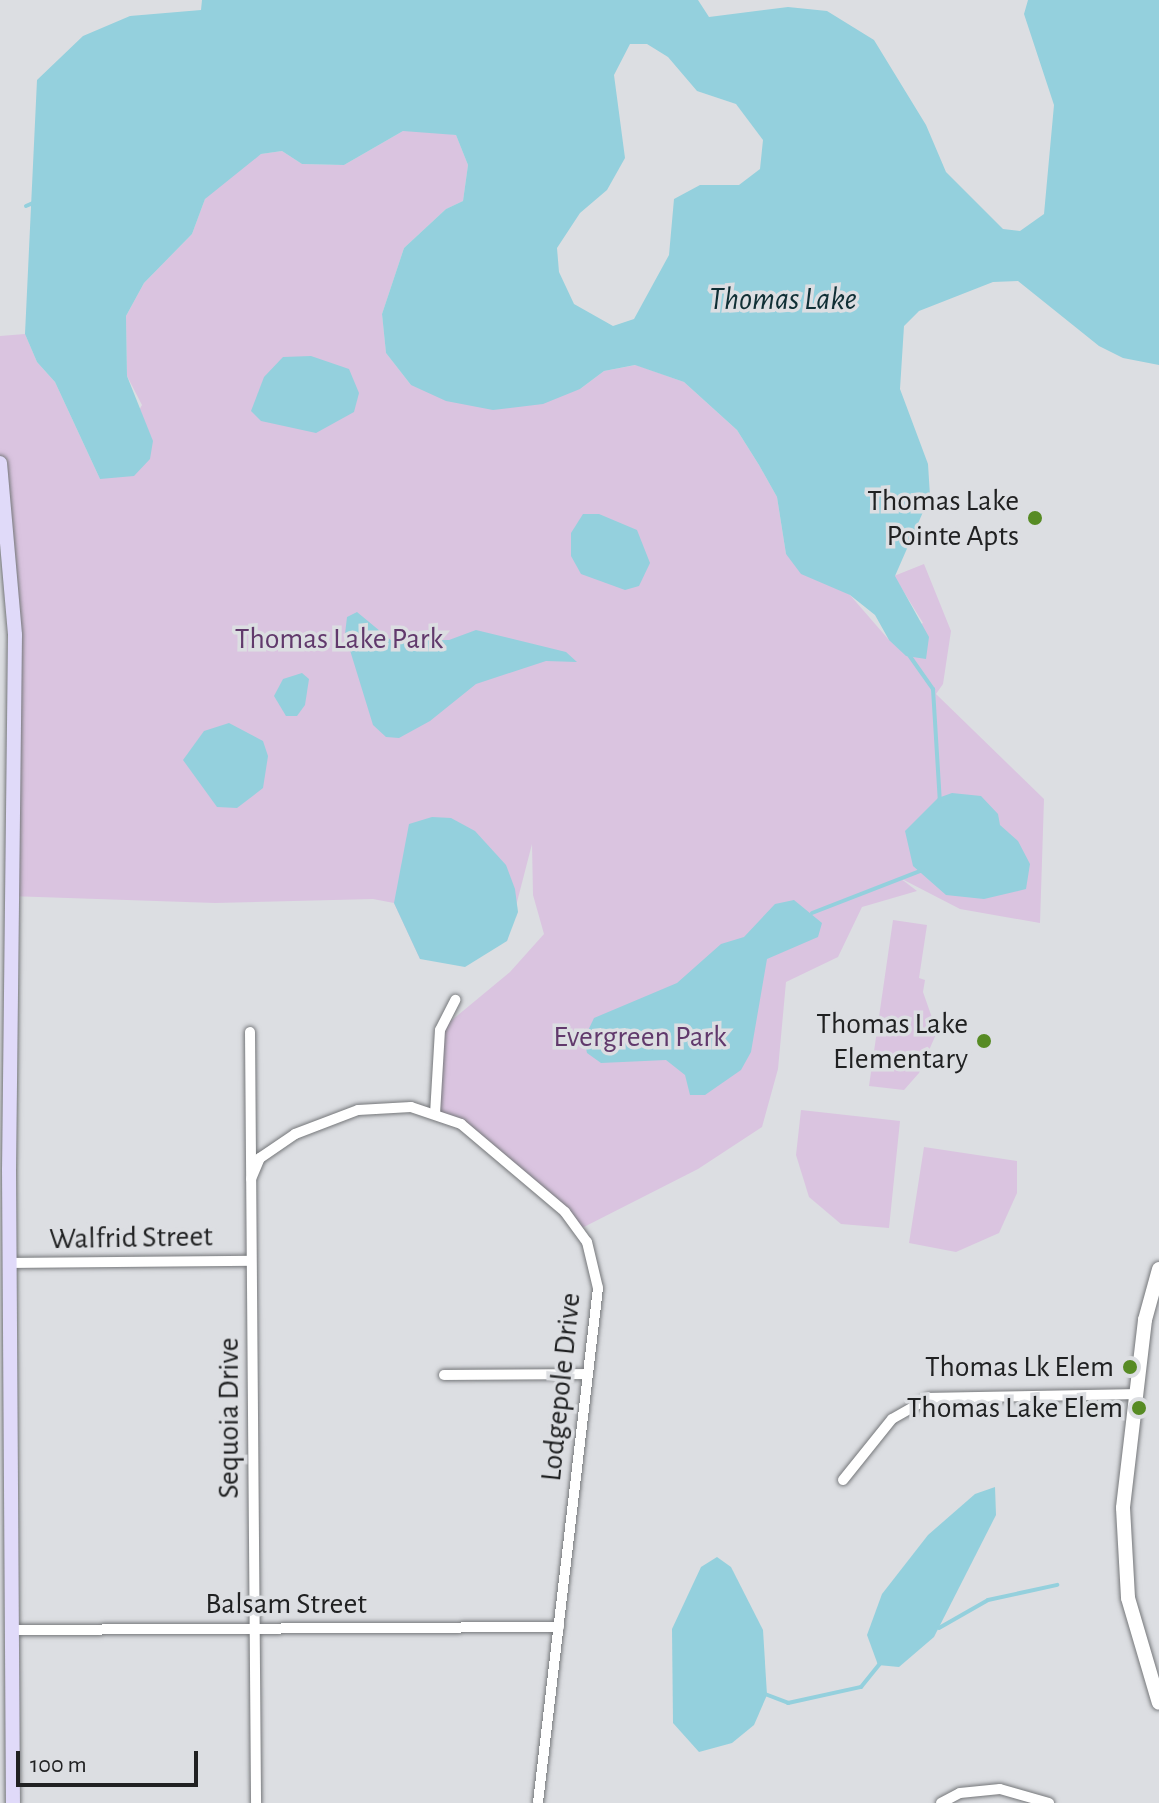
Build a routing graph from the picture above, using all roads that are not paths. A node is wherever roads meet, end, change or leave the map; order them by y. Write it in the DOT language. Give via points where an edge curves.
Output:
graph roads {
  1 [pos="0,463"];
  2 [pos="5,859"];
  3 [pos="455,1000"];
  4 [pos="250,1032"];
  5 [pos="435,1114"];
  6 [pos="4,1169"];
  7 [pos="251,1179"];
  8 [pos="251,1261"];
  9 [pos="11,1263"];
  10 [pos="1159,1269"];
  11 [pos="588,1374"];
  12 [pos="444,1375"];
  13 [pos="1135,1394"];
  14 [pos="843,1480"];
  15 [pos="559,1627"];
  16 [pos="254,1628"];
  17 [pos="14,1630"];
  18 [pos="1159,1703"];
  19 [pos="13,1803"];
  20 [pos="256,1803"];
  21 [pos="538,1803"];
  22 [pos="941,1803"];
  23 [pos="1049,1803"];
  1 -- 2 [label="main road" via="15,635 17,787"];
  2 -- 6 [label="main road"];
  3 -- 5 [label="street" via="440,1030"];
  4 -- 7 [label="street, Sequoia Drive"];
  5 -- 7 [label="street, Lodgepole Drive" via="411,1107 358,1110 295,1134 260,1158"];
  5 -- 11 [label="street, Lodgepole Drive" via="461,1124 557,1205 587,1242 598,1288"];
  6 -- 9 [label="main road"];
  7 -- 8 [label="street, Sequoia Drive"];
  8 -- 9 [label="street, Walfrid Street"];
  8 -- 16 [label="street, Sequoia Drive"];
  9 -- 17 [label="main road"];
  10 -- 13 [label="street"];
  11 -- 12 [label="street"];
  11 -- 15 [label="street, Lodgepole Drive"];
  13 -- 14 [label="street" via="929,1398 892,1419"];
  13 -- 18 [label="street" via="1123,1508 1128,1598"];
  15 -- 16 [label="street, Balsam Street"];
  15 -- 21 [label="street, Lodgepole Drive"];
  16 -- 17 [label="street, Balsam Street"];
  16 -- 20 [label="street, Sequoia Drive"];
  17 -- 19 [label="main road"];
  22 -- 23 [label="street" via="960,1793 1000,1789"];
}
